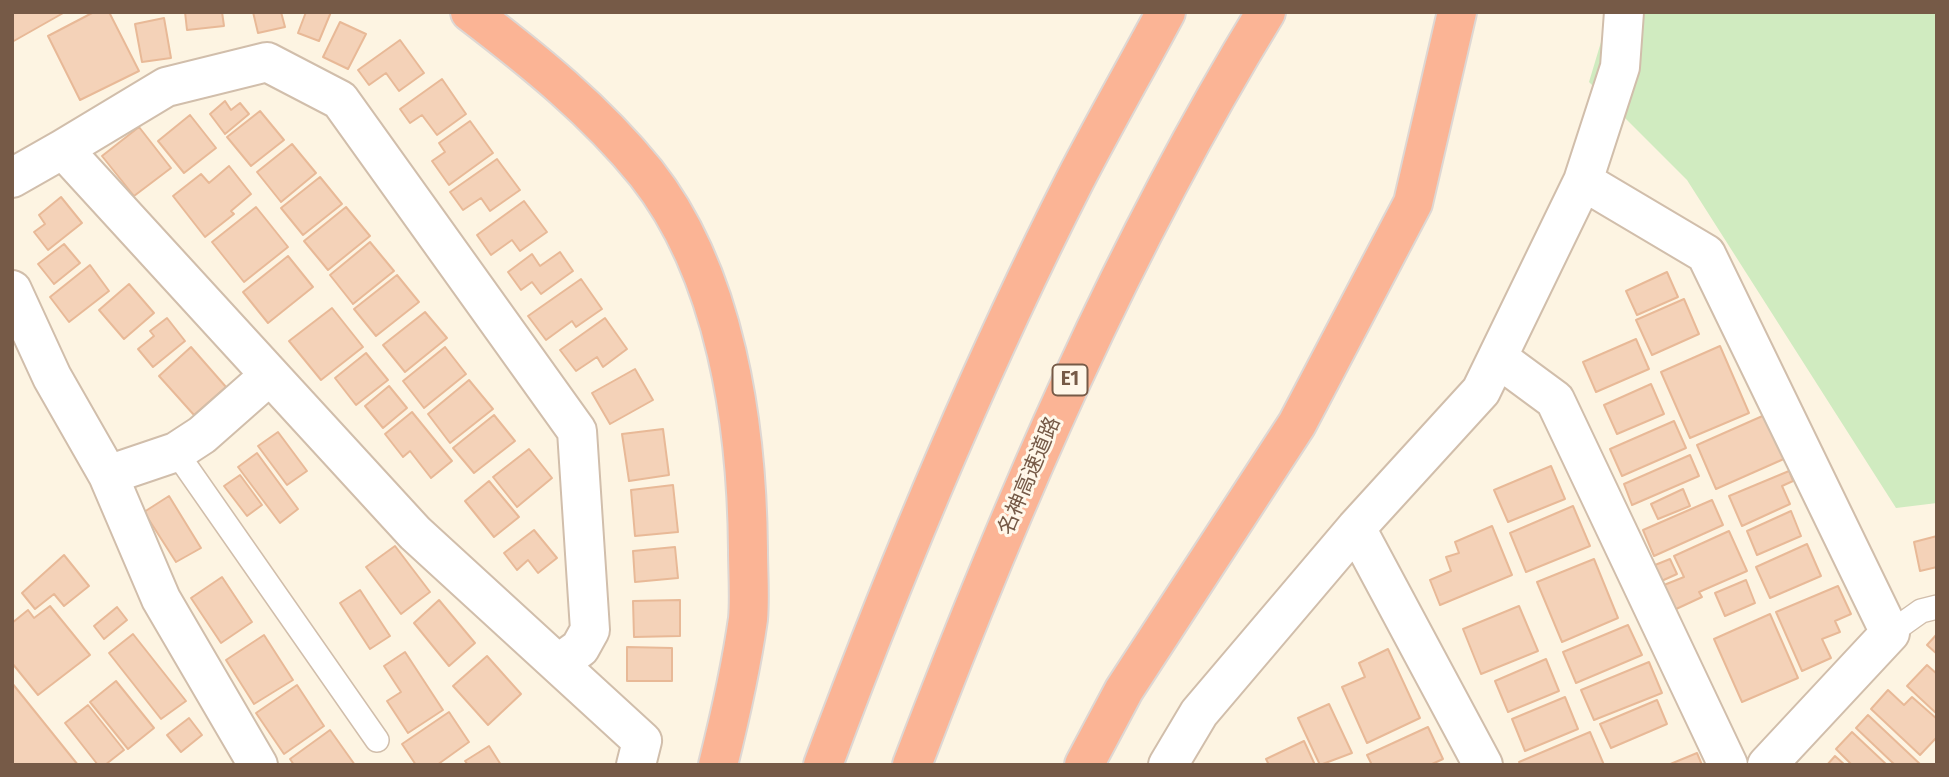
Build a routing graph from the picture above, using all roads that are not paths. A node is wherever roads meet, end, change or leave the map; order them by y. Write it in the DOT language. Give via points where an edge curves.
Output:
graph roads {
  1 [pos="470,12"];
  2 [pos="1166,12"];
  3 [pos="1266,12"];
  4 [pos="1457,12"];
  5 [pos="1624,12"];
  6 [pos="63,149"];
  7 [pos="12,178"];
  8 [pos="1583,181"];
  9 [pos="12,290"];
  10 [pos="1498,358"];
  11 [pos="270,375"];
  12 [pos="176,452"];
  13 [pos="108,475"];
  14 [pos="1356,528"];
  15 [pos="1937,607"];
  16 [pos="1890,633"];
  17 [pos="558,664"];
  18 [pos="377,740"];
  19 [pos="258,765"];
  20 [pos="636,765"];
  21 [pos="719,765"];
  22 [pos="823,765"];
  23 [pos="912,765"];
  24 [pos="1084,765"];
  25 [pos="1168,765"];
  26 [pos="1483,765"];
  27 [pos="1728,765"];
  28 [pos="1767,765"];
  1 -- 21 [label="highway" via="560,82 646,174 696,255 718,318 736,405 747,509 748,603"];
  2 -- 22 [label="highway" via="1075,181 993,349"];
  3 -- 23 [label="highway, 名神高速道路 / E1" via="1151,221 1069,383"];
  4 -- 24 [label="highway" via="1413,204 1297,424 1124,691"];
  5 -- 8 [label="street" via="1620,67"];
  6 -- 7 [label="street"];
  6 -- 11 [label="street"];
  6 -- 17 [label="street" via="166,87 267,62 340,100 577,431 590,630 580,648"];
  8 -- 10 [label="street"];
  8 -- 16 [label="street" via="1706,254"];
  9 -- 13 [label="street" via="52,377"];
  10 -- 14 [label="street" via="1481,391"];
  10 -- 27 [label="street" via="1555,400"];
  11 -- 12 [label="street"];
  11 -- 17 [label="street" via="415,533"];
  12 -- 13 [label="street"];
  12 -- 18 [label="lane"];
  13 -- 19 [label="street" via="161,599"];
  14 -- 25 [label="street" via="1199,713"];
  14 -- 26 [label="street"];
  15 -- 16 [label="lane" via="1921,611"];
  16 -- 28 [label="street"];
  17 -- 20 [label="street" via="642,741"];
}
